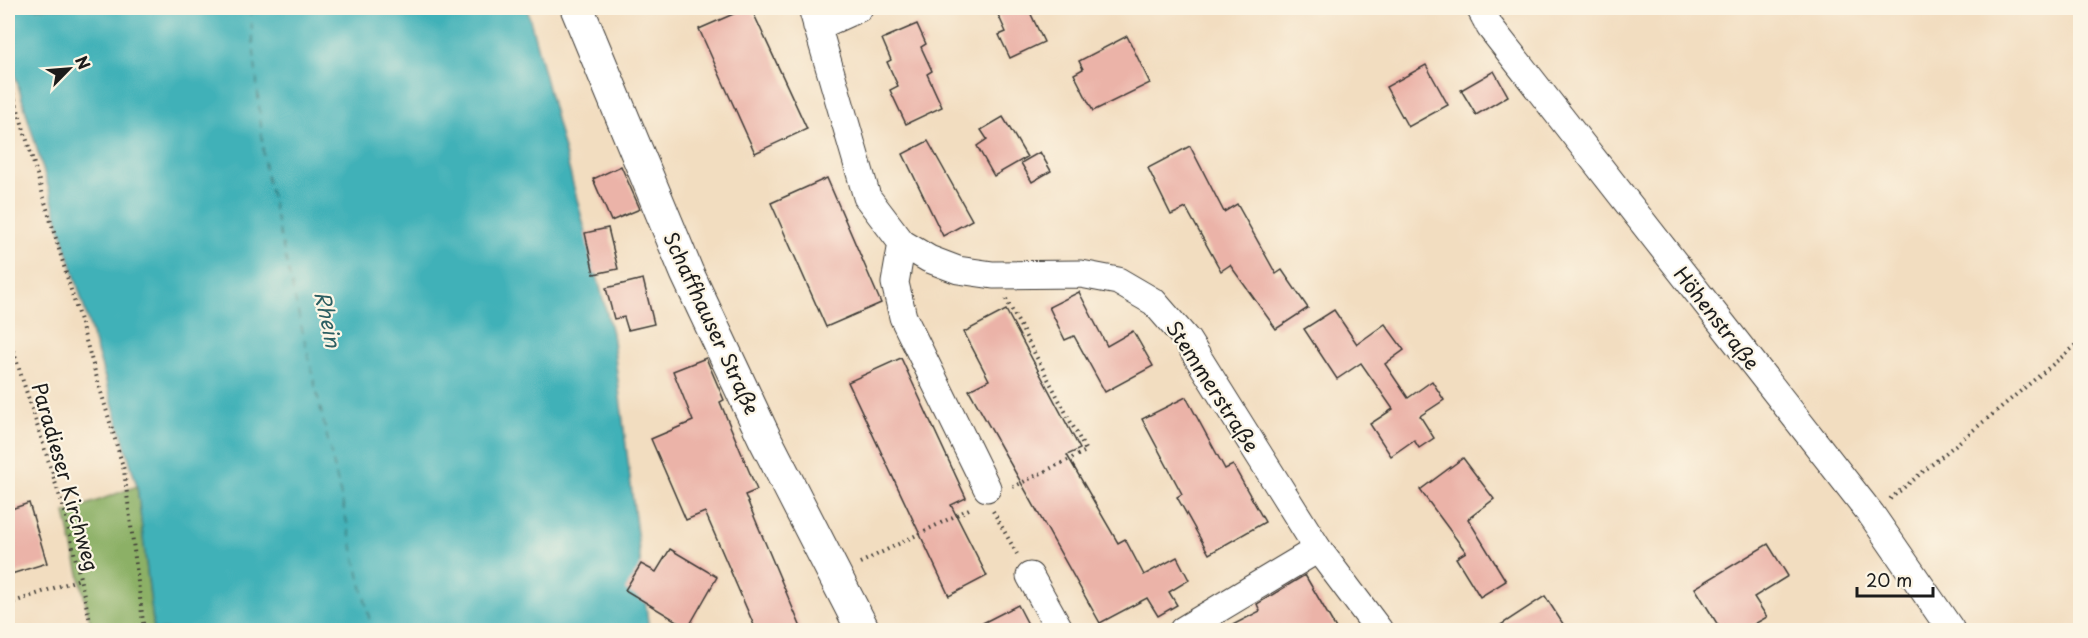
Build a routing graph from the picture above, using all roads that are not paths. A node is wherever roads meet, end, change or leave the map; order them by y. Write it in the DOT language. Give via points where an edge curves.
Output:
graph roads {
  1 [pos="577,8"];
  2 [pos="859,8"];
  3 [pos="1480,8"];
  4 [pos="814,17"];
  5 [pos="902,243"];
  6 [pos="989,499"];
  7 [pos="1318,549"];
  8 [pos="1030,576"];
  9 [pos="863,630"];
  10 [pos="1060,630"];
  11 [pos="1183,630"];
  12 [pos="1379,630"];
  13 [pos="1951,630"];
  1 -- 9 [label="main road, Schaffhauser Straße" via="687,273 765,439"];
  2 -- 4 [label="street, Stemmerstraße"];
  3 -- 13 [label="street, Höhenstraße" via="1490,27 1871,514"];
  4 -- 5 [label="street, Stemmerstraße" via="867,197"];
  5 -- 6 [label="street" via="895,284 903,317"];
  5 -- 7 [label="street, Stemmerstraße" via="958,270 993,275 1082,274 1118,281 1154,302 1187,340"];
  7 -- 11 [label="street"];
  7 -- 12 [label="street, Stemmerstraße"];
  8 -- 10 [label="street"];
}
